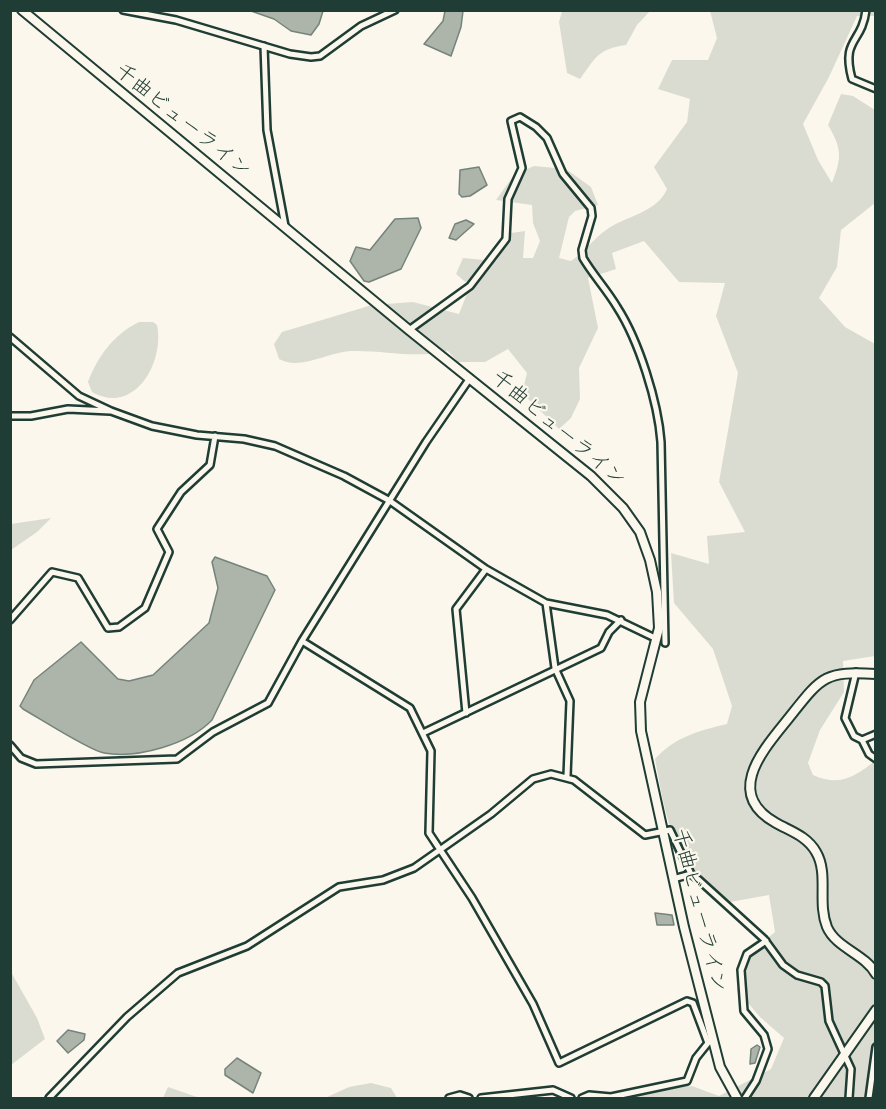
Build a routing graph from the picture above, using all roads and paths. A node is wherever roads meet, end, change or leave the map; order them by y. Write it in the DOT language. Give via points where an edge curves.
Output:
graph roads {
  1 [pos="22,10"];
  2 [pos="123,10"];
  3 [pos="394,10"];
  4 [pos="866,10"];
  5 [pos="264,46"];
  6 [pos="876,89"];
  7 [pos="285,226"];
  8 [pos="409,330"];
  9 [pos="10,337"];
  10 [pos="471,378"];
  11 [pos="111,411"];
  12 [pos="10,416"];
  13 [pos="215,436"];
  14 [pos="390,501"];
  15 [pos="486,568"];
  16 [pos="546,603"];
  17 [pos="10,620"];
  18 [pos="621,620"];
  19 [pos="302,641"];
  20 [pos="661,641"];
  21 [pos="556,671"];
  22 [pos="856,672"];
  23 [pos="876,674"];
  24 [pos="466,713"];
  25 [pos="423,733"];
  26 [pos="876,734"];
  27 [pos="862,740"];
  28 [pos="10,745"];
  29 [pos="876,759"];
  30 [pos="567,776"];
  31 [pos="663,832"];
  32 [pos="440,852"];
  33 [pos="691,874"];
  34 [pos="674,879"];
  35 [pos="766,942"];
  36 [pos="876,974"];
  37 [pos="876,1010"];
  38 [pos="876,1047"];
  39 [pos="846,1056"];
  40 [pos="49,1098"];
  41 [pos="449,1098"];
  42 [pos="469,1098"];
  43 [pos="481,1098"];
  44 [pos="571,1098"];
  45 [pos="582,1098"];
  46 [pos="737,1098"];
  47 [pos="745,1098"];
  48 [pos="814,1098"];
  49 [pos="849,1098"];
  50 [pos="869,1098"];
  1 -- 7 [label="street, 千曲ビューライン"];
  2 -- 5 [label="street" via="176,20"];
  3 -- 5 [label="street" via="361,26 320,56 305,57"];
  4 -- 6 [label="street" via="848,63 852,79"];
  5 -- 7 [label="street" via="267,130"];
  7 -- 8 [label="street, 千曲ビューライン"];
  8 -- 10 [label="street, 千曲ビューライン"];
  8 -- 20 [label="street" via="470,286 506,239 508,199 522,168 511,121 520,117 548,138 563,174 591,208 583,258 618,308 647,375 661,442"];
  9 -- 11 [label="street" via="79,396"];
  10 -- 14 [label="street"];
  10 -- 20 [label="street, 千曲ビューライン" via="600,483 633,520 650,560"];
  11 -- 12 [label="street" via="68,408"];
  11 -- 13 [label="street" via="152,426"];
  13 -- 14 [label="street" via="275,446"];
  13 -- 17 [label="street" via="210,465 181,492 157,529 169,552 145,608 119,627 108,628 77,577 52,572"];
  14 -- 15 [label="street"];
  14 -- 19 [label="street"];
  15 -- 16 [label="street"];
  15 -- 24 [label="street" via="456,609"];
  16 -- 18 [label="street"];
  16 -- 21 [label="street"];
  18 -- 20 [label="street"];
  18 -- 21 [label="street" via="601,648"];
  19 -- 25 [label="street" via="410,708"];
  19 -- 28 [label="street" via="268,702 213,732 177,759 36,764 21,758"];
  20 -- 31 [label="street, 千曲ビューライン" via="642,695 640,716"];
  21 -- 24 [label="street"];
  21 -- 30 [label="street" via="570,701"];
  22 -- 23 [label="street"];
  22 -- 27 [label="street" via="845,718 854,736"];
  22 -- 36 [label="street" via="832,675 816,685 760,755 751,773 751,792 753,801 766,816 808,841 816,851 823,867 822,905 828,930"];
  24 -- 25 [label="street"];
  25 -- 32 [label="street" via="431,752 428,829"];
  26 -- 27 [label="street"];
  27 -- 29 [label="street"];
  30 -- 31 [label="street" via="645,835"];
  30 -- 32 [label="street" via="551,774 533,779"];
  31 -- 33 [label="street" via="671,831"];
  31 -- 34 [label="street, 千曲ビューライン"];
  32 -- 40 [label="street" via="394,877 331,891 247,946 178,973 127,1017"];
  32 -- 45 [label="street" via="517,975 559,1063 687,1001 693,1003 708,1043 696,1058 687,1081 611,1097"];
  33 -- 34 [label="street"];
  33 -- 35 [label="street"];
  34 -- 46 [label="street, 千曲ビューライン" via="720,1067"];
  35 -- 39 [label="street" via="791,972 825,986 829,1021"];
  35 -- 47 [label="street" via="747,954 741,970 744,1011 764,1035 768,1049"];
  37 -- 39 [label="street"];
  38 -- 50 [label="street"];
  39 -- 48 [label="street"];
  39 -- 49 [label="street" via="851,1069"];
  41 -- 42 [label="street"];
  43 -- 44 [label="street" via="553,1090"];
}
